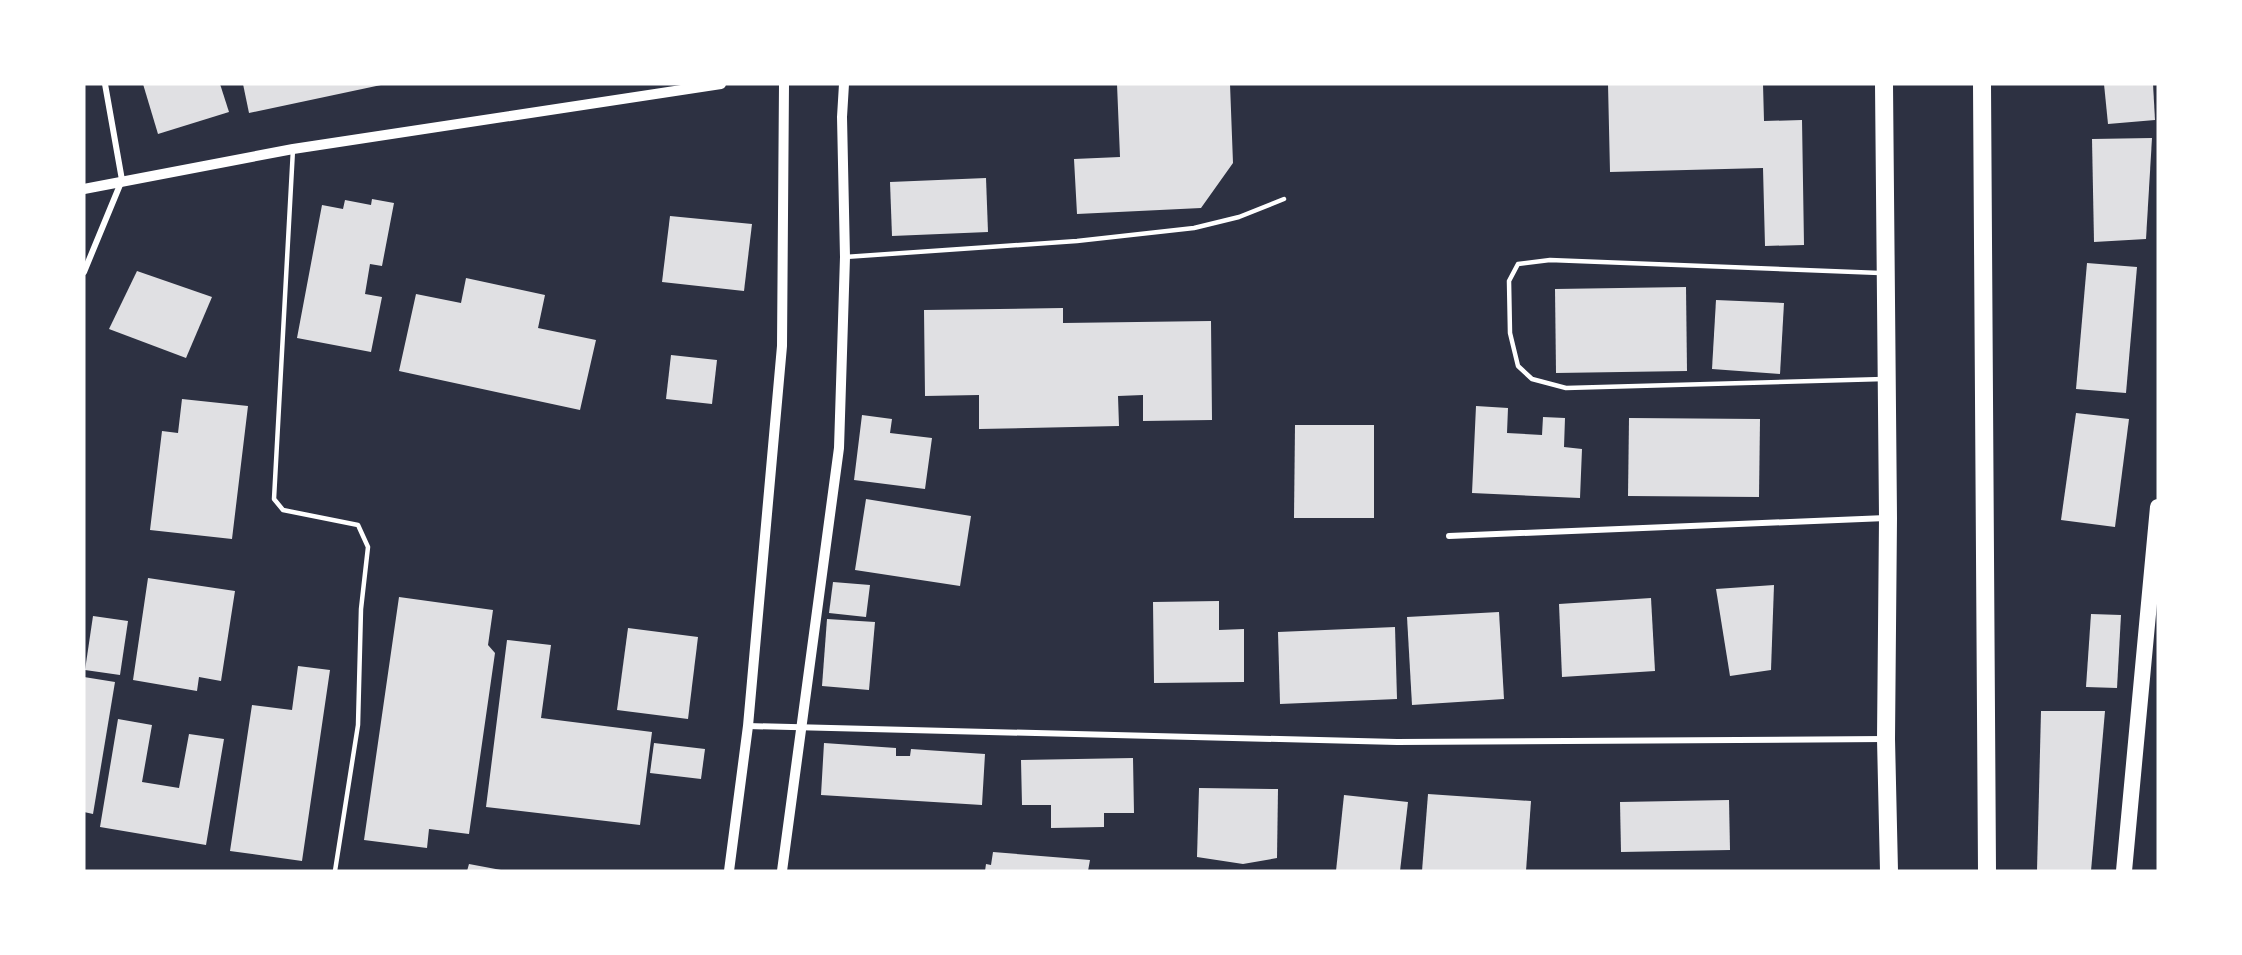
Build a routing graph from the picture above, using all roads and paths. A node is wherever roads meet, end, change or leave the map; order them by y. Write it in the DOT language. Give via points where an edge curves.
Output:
graph roads {
  1 [pos="105,84"];
  2 [pos="721,84"];
  3 [pos="784,84"];
  4 [pos="844,84"];
  5 [pos="1884,84"];
  6 [pos="1982,84"];
  7 [pos="293,149"];
  8 [pos="122,180"];
  9 [pos="84,189"];
  10 [pos="1284,198"];
  11 [pos="845,257"];
  12 [pos="84,272"];
  13 [pos="1886,273"];
  14 [pos="1887,379"];
  15 [pos="2158,507"];
  16 [pos="1888,518"];
  17 [pos="1449,536"];
  18 [pos="748,726"];
  19 [pos="802,729"];
  20 [pos="1886,738"];
  21 [pos="335,871"];
  22 [pos="729,871"];
  23 [pos="782,871"];
  24 [pos="1889,871"];
  25 [pos="1987,871"];
  26 [pos="2124,871"];
  1 -- 8 [label="street"];
  2 -- 7 [label="street"];
  3 -- 18 [label="street" via="782,346"];
  4 -- 11 [label="street"];
  5 -- 13 [label="highway"];
  6 -- 25 [label="highway"];
  7 -- 8 [label="street"];
  7 -- 21 [label="lane" via="274,499 283,510 357,525 368,547 361,609 358,725"];
  8 -- 9 [label="street"];
  8 -- 12 [label="street"];
  10 -- 11 [label="lane" via="1239,217 1194,228 1077,241"];
  11 -- 19 [label="street" via="839,448"];
  13 -- 14 [label="highway"];
  13 -- 14 [label="lane" via="1550,260 1518,264 1509,281 1510,333 1518,366 1532,379 1566,388"];
  14 -- 16 [label="highway"];
  15 -- 26 [label="highway"];
  16 -- 17 [label="street"];
  16 -- 20 [label="highway"];
  18 -- 19 [label="street"];
  18 -- 22 [label="street"];
  19 -- 20 [label="street" via="1397,742"];
  19 -- 23 [label="street"];
  20 -- 24 [label="highway"];
}
